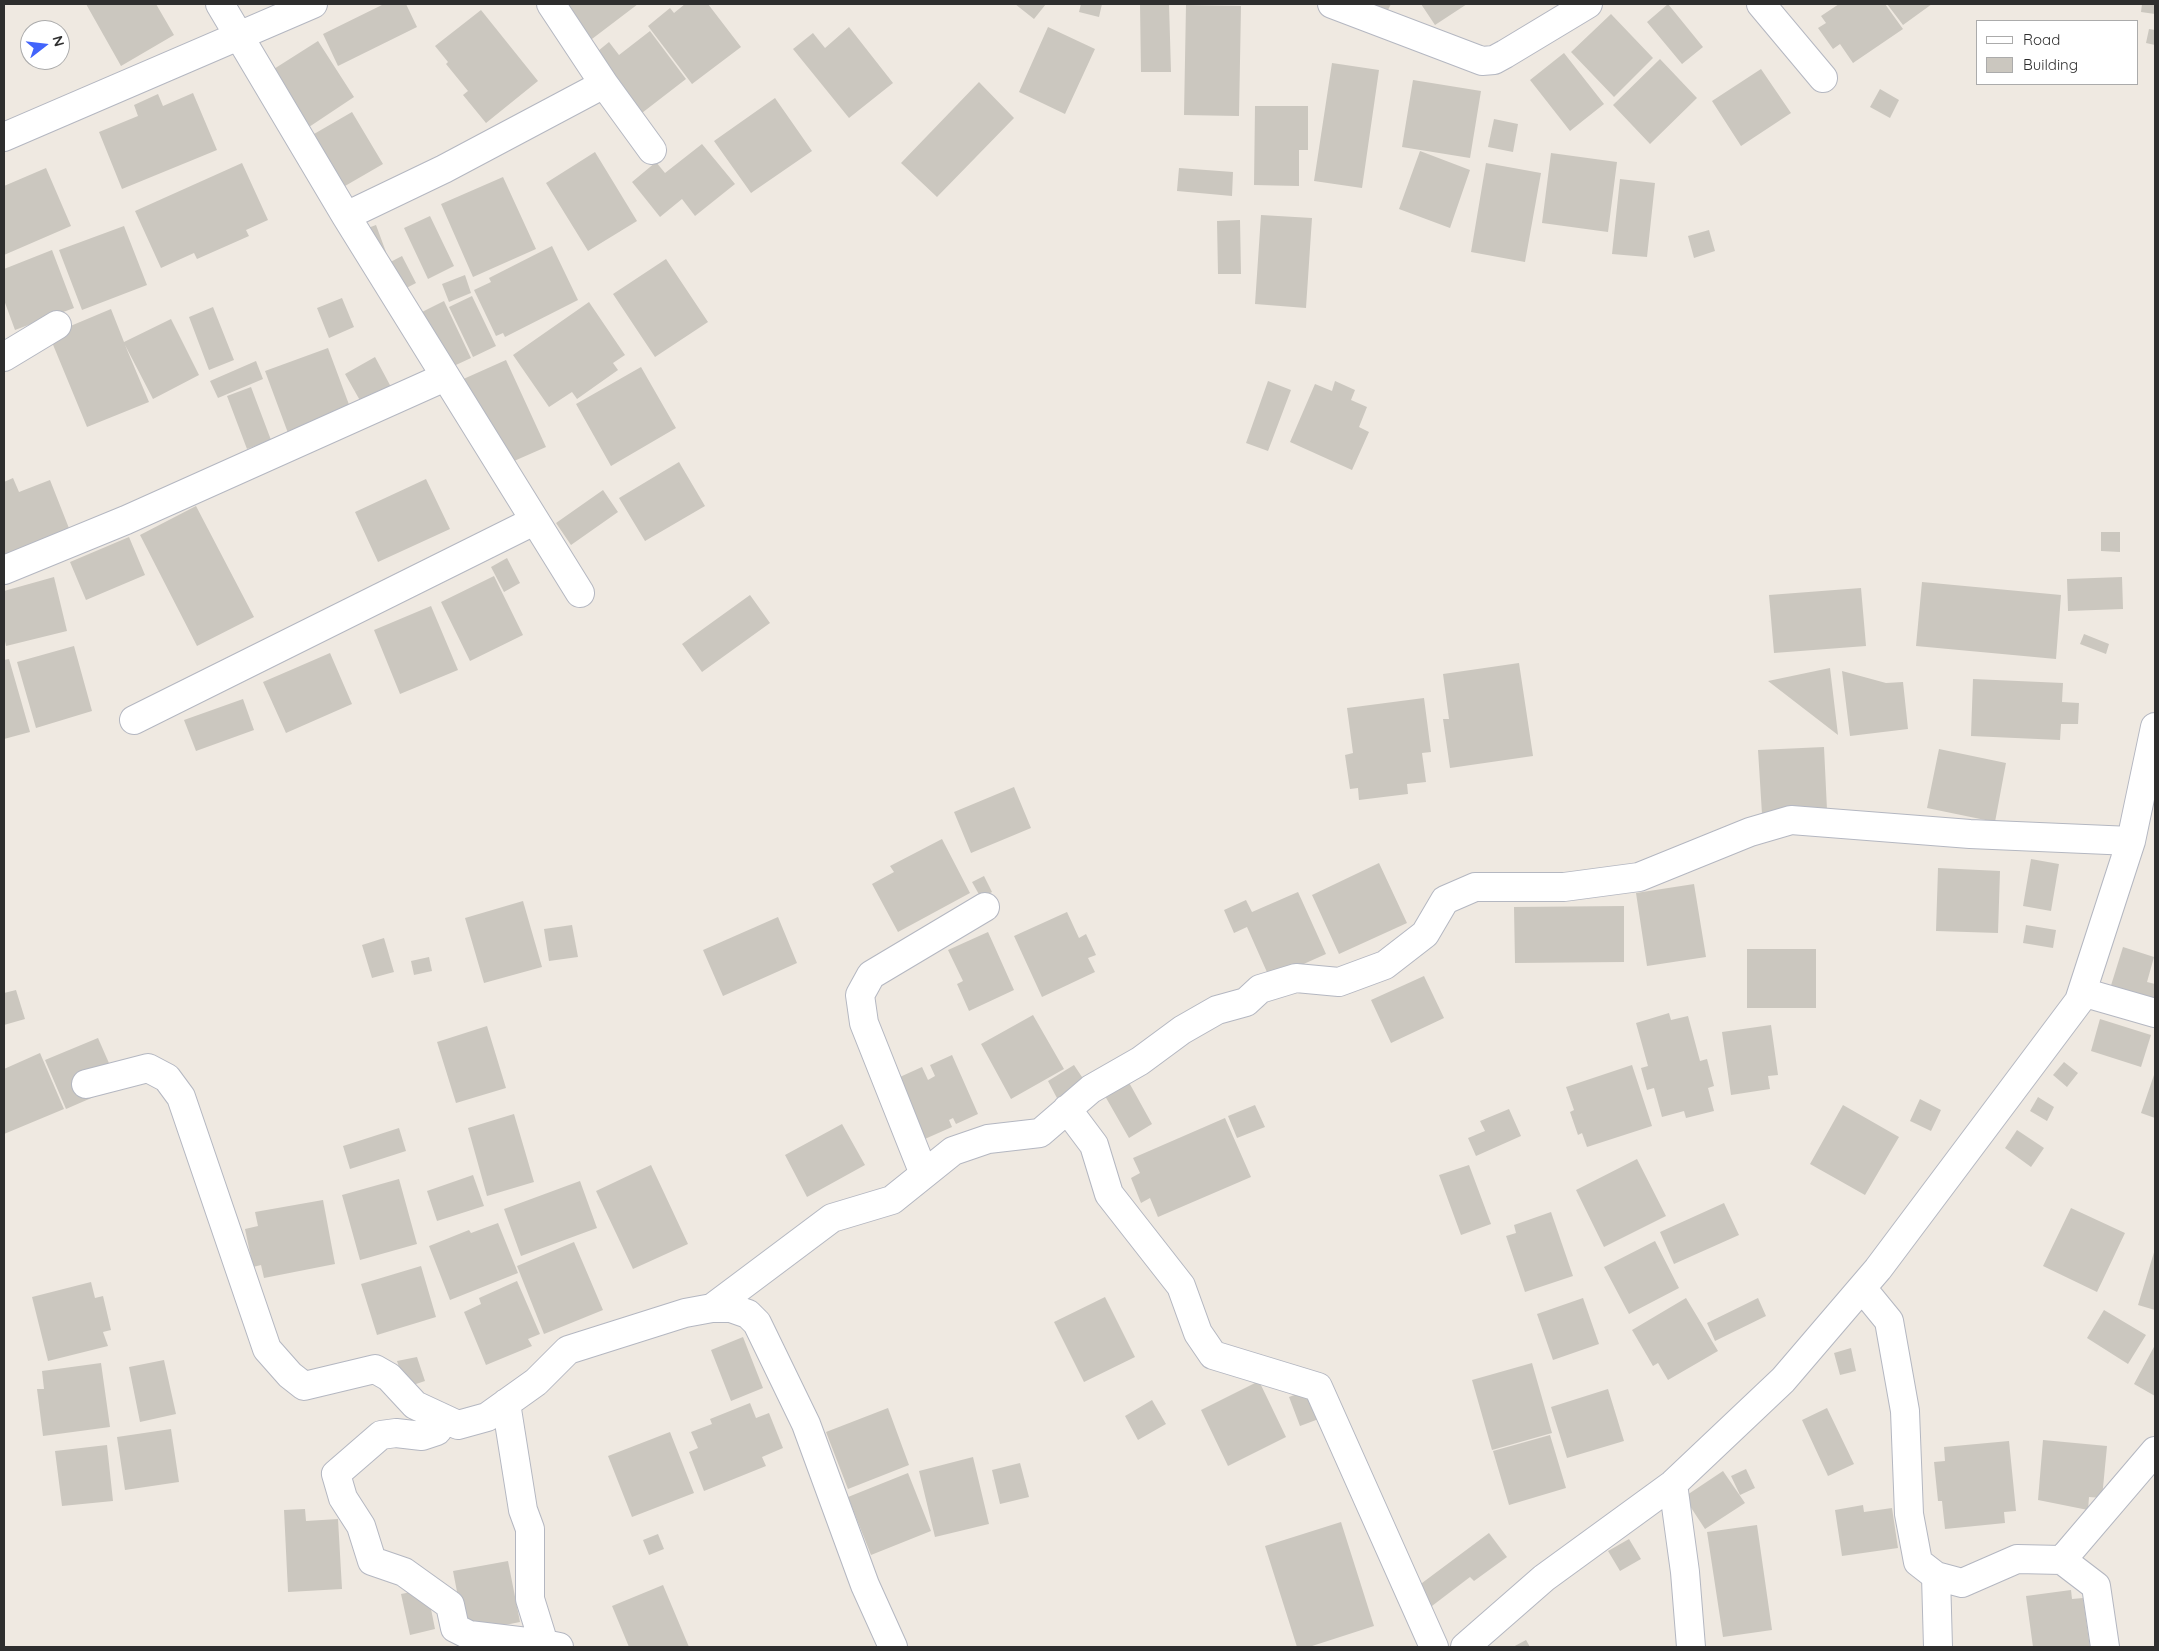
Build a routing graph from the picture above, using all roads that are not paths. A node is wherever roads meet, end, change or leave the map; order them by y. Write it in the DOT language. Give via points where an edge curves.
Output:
graph roads {
  1 [pos="220,4"];
  2 [pos="313,4"];
  3 [pos="552,4"];
  4 [pos="1332,4"];
  5 [pos="1588,4"];
  6 [pos="1761,4"];
  7 [pos="239,36"];
  8 [pos="1823,78"];
  9 [pos="604,84"];
  10 [pos="4,137"];
  11 [pos="652,150"];
  12 [pos="346,216"];
  13 [pos="57,325"];
  14 [pos="4,357"];
  15 [pos="445,377"];
  16 [pos="534,521"];
  17 [pos="4,570"];
  18 [pos="580,593"];
  19 [pos="134,720"];
  20 [pos="2155,728"];
  21 [pos="2131,841"];
  22 [pos="985,907"];
  23 [pos="2082,992"];
  24 [pos="2155,1013"];
  25 [pos="86,1084"];
  26 [pos="1067,1109"];
  27 [pos="924,1174"];
  28 [pos="1862,1288"];
  29 [pos="712,1308"];
  30 [pos="506,1404"];
  31 [pos="444,1419"];
  32 [pos="2155,1451"];
  33 [pos="1673,1484"];
  34 [pos="2062,1560"];
  35 [pos="1936,1576"];
  36 [pos="549,1646"];
  37 [pos="893,1647"];
  38 [pos="1434,1647"];
  39 [pos="1465,1647"];
  40 [pos="1691,1647"];
  41 [pos="1938,1647"];
  42 [pos="2105,1647"];
  1 -- 7 [label="street"];
  2 -- 7 [label="street"];
  3 -- 9 [label="street"];
  4 -- 5 [label="street" via="1482,61 1506,54"];
  6 -- 8 [label="street"];
  7 -- 10 [label="street"];
  7 -- 12 [label="street"];
  9 -- 11 [label="street"];
  9 -- 12 [label="street" via="444,169"];
  12 -- 15 [label="street"];
  13 -- 14 [label="street"];
  15 -- 16 [label="street"];
  15 -- 17 [label="street" via="126,520"];
  16 -- 18 [label="street"];
  16 -- 19 [label="street"];
  20 -- 21 [label="street"];
  21 -- 23 [label="street"];
  21 -- 26 [label="street" via="1970,834 1791,820 1750,832 1639,877 1564,887 1476,887 1445,900 1425,934 1385,965 1338,982 1296,978 1260,988 1246,1002 1217,1010 1182,1030 1140,1061 1091,1089"];
  22 -- 27 [label="street" via="871,975 860,995 864,1023"];
  23 -- 24 [label="street"];
  23 -- 28 [label="street" via="2080,1002"];
  25 -- 31 [label="street" via="148,1068 167,1078 181,1097 267,1349 290,1375 304,1386 375,1369 389,1377 415,1405"];
  26 -- 27 [label="street" via="1040,1133 988,1140 953,1151"];
  26 -- 38 [label="street" via="1094,1145 1109,1194 1181,1286 1198,1332 1213,1355 1318,1387"];
  27 -- 29 [label="street" via="892,1200 832,1218"];
  28 -- 33 [label="street" via="1783,1380"];
  28 -- 35 [label="street" via="1889,1321 1905,1411 1909,1514 1918,1562"];
  29 -- 30 [label="street" via="685,1313 568,1350 536,1382"];
  29 -- 37 [label="street" via="731,1308 748,1314 757,1323 806,1424 865,1584"];
  30 -- 31 [label="street" via="487,1417 458,1425"];
  30 -- 36 [label="street" via="530,1529 530,1599"];
  31 -- 36 [label="street" via="437,1431 422,1436 381,1435 336,1474 342,1498 361,1526 372,1561 404,1572 450,1604 455,1628 469,1635"];
  32 -- 34 [label="street"];
  33 -- 39 [label="street" via="1544,1578"];
  33 -- 40 [label="street"];
  34 -- 35 [label="street" via="2018,1559 1962,1583"];
  34 -- 42 [label="street" via="2096,1586"];
  35 -- 41 [label="street"];
}
